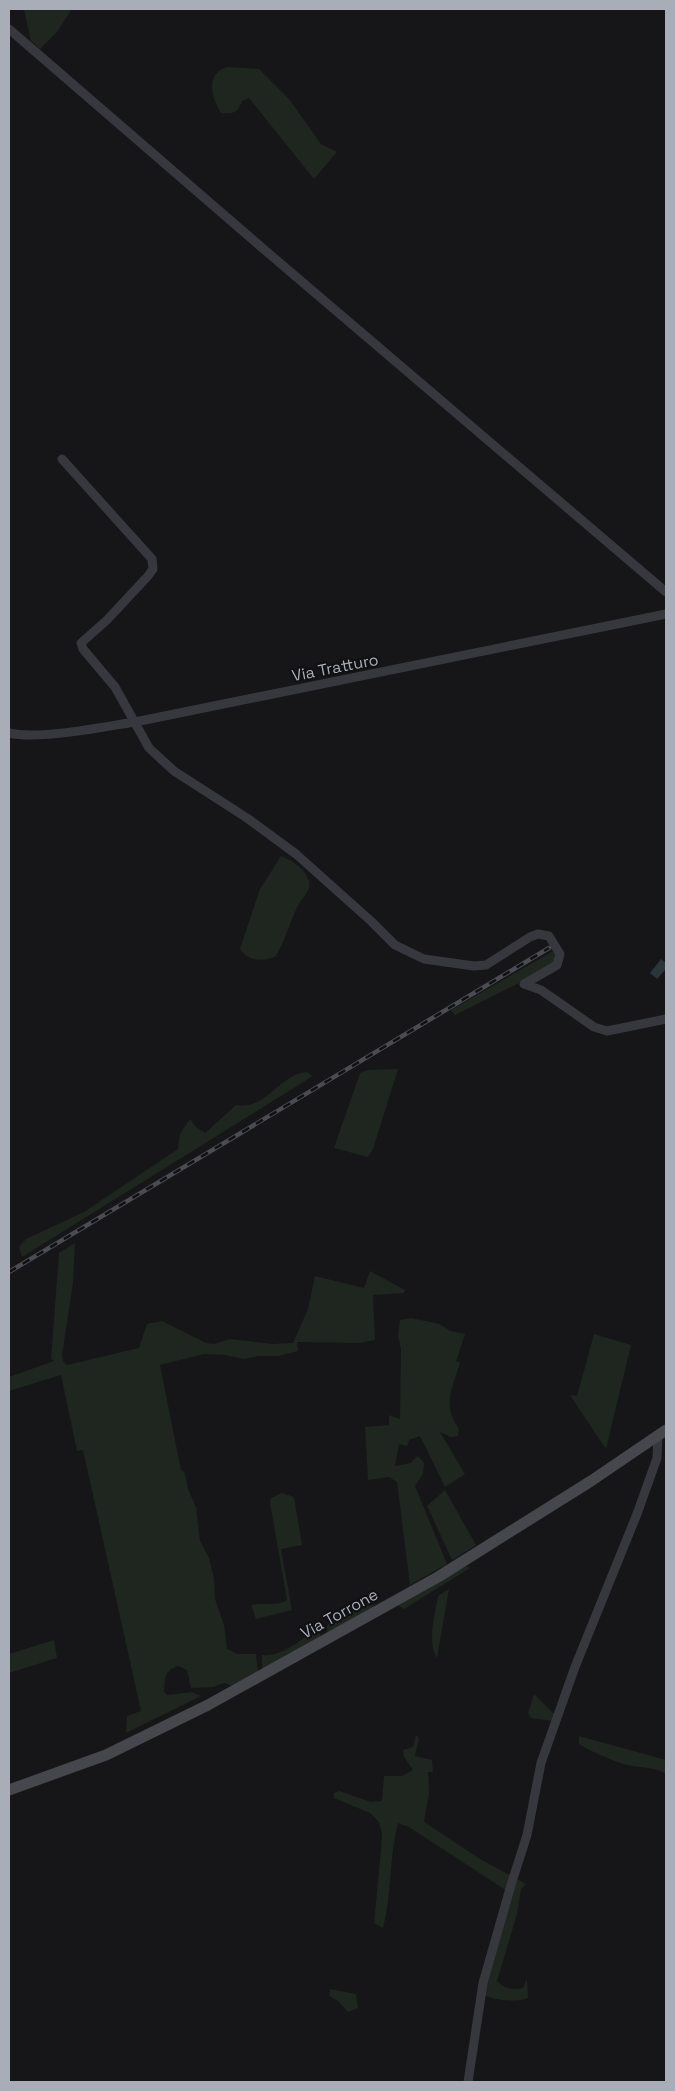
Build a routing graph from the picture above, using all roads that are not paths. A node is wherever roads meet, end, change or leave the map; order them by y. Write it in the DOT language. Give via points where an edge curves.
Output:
graph roads {
  1 [pos="9,29"];
  2 [pos="62,460"];
  3 [pos="666,592"];
  4 [pos="666,614"];
  5 [pos="135,722"];
  6 [pos="9,733"];
  7 [pos="666,1019"];
  8 [pos="664,1431"];
  9 [pos="9,1790"];
  10 [pos="468,2082"];
  1 -- 3 [label="street"];
  2 -- 5 [label="street" via="152,559 153,569 148,576 81,643 115,687"];
  4 -- 5 [label="street, Via Tratturo"];
  5 -- 6 [label="street, Via Tratturo" via="61,732"];
  5 -- 7 [label="street" via="149,748 174,771 296,854 395,945 424,959 474,966 486,965 530,937 538,934 549,936 560,954 558,965 524,984 541,990 594,1027 607,1031"];
  8 -- 9 [label="main road, Via Torrone" via="438,1577 208,1705 106,1755"];
  8 -- 10 [label="street" via="638,1514 574,1667 541,1763 527,1835 484,1983"];
}
